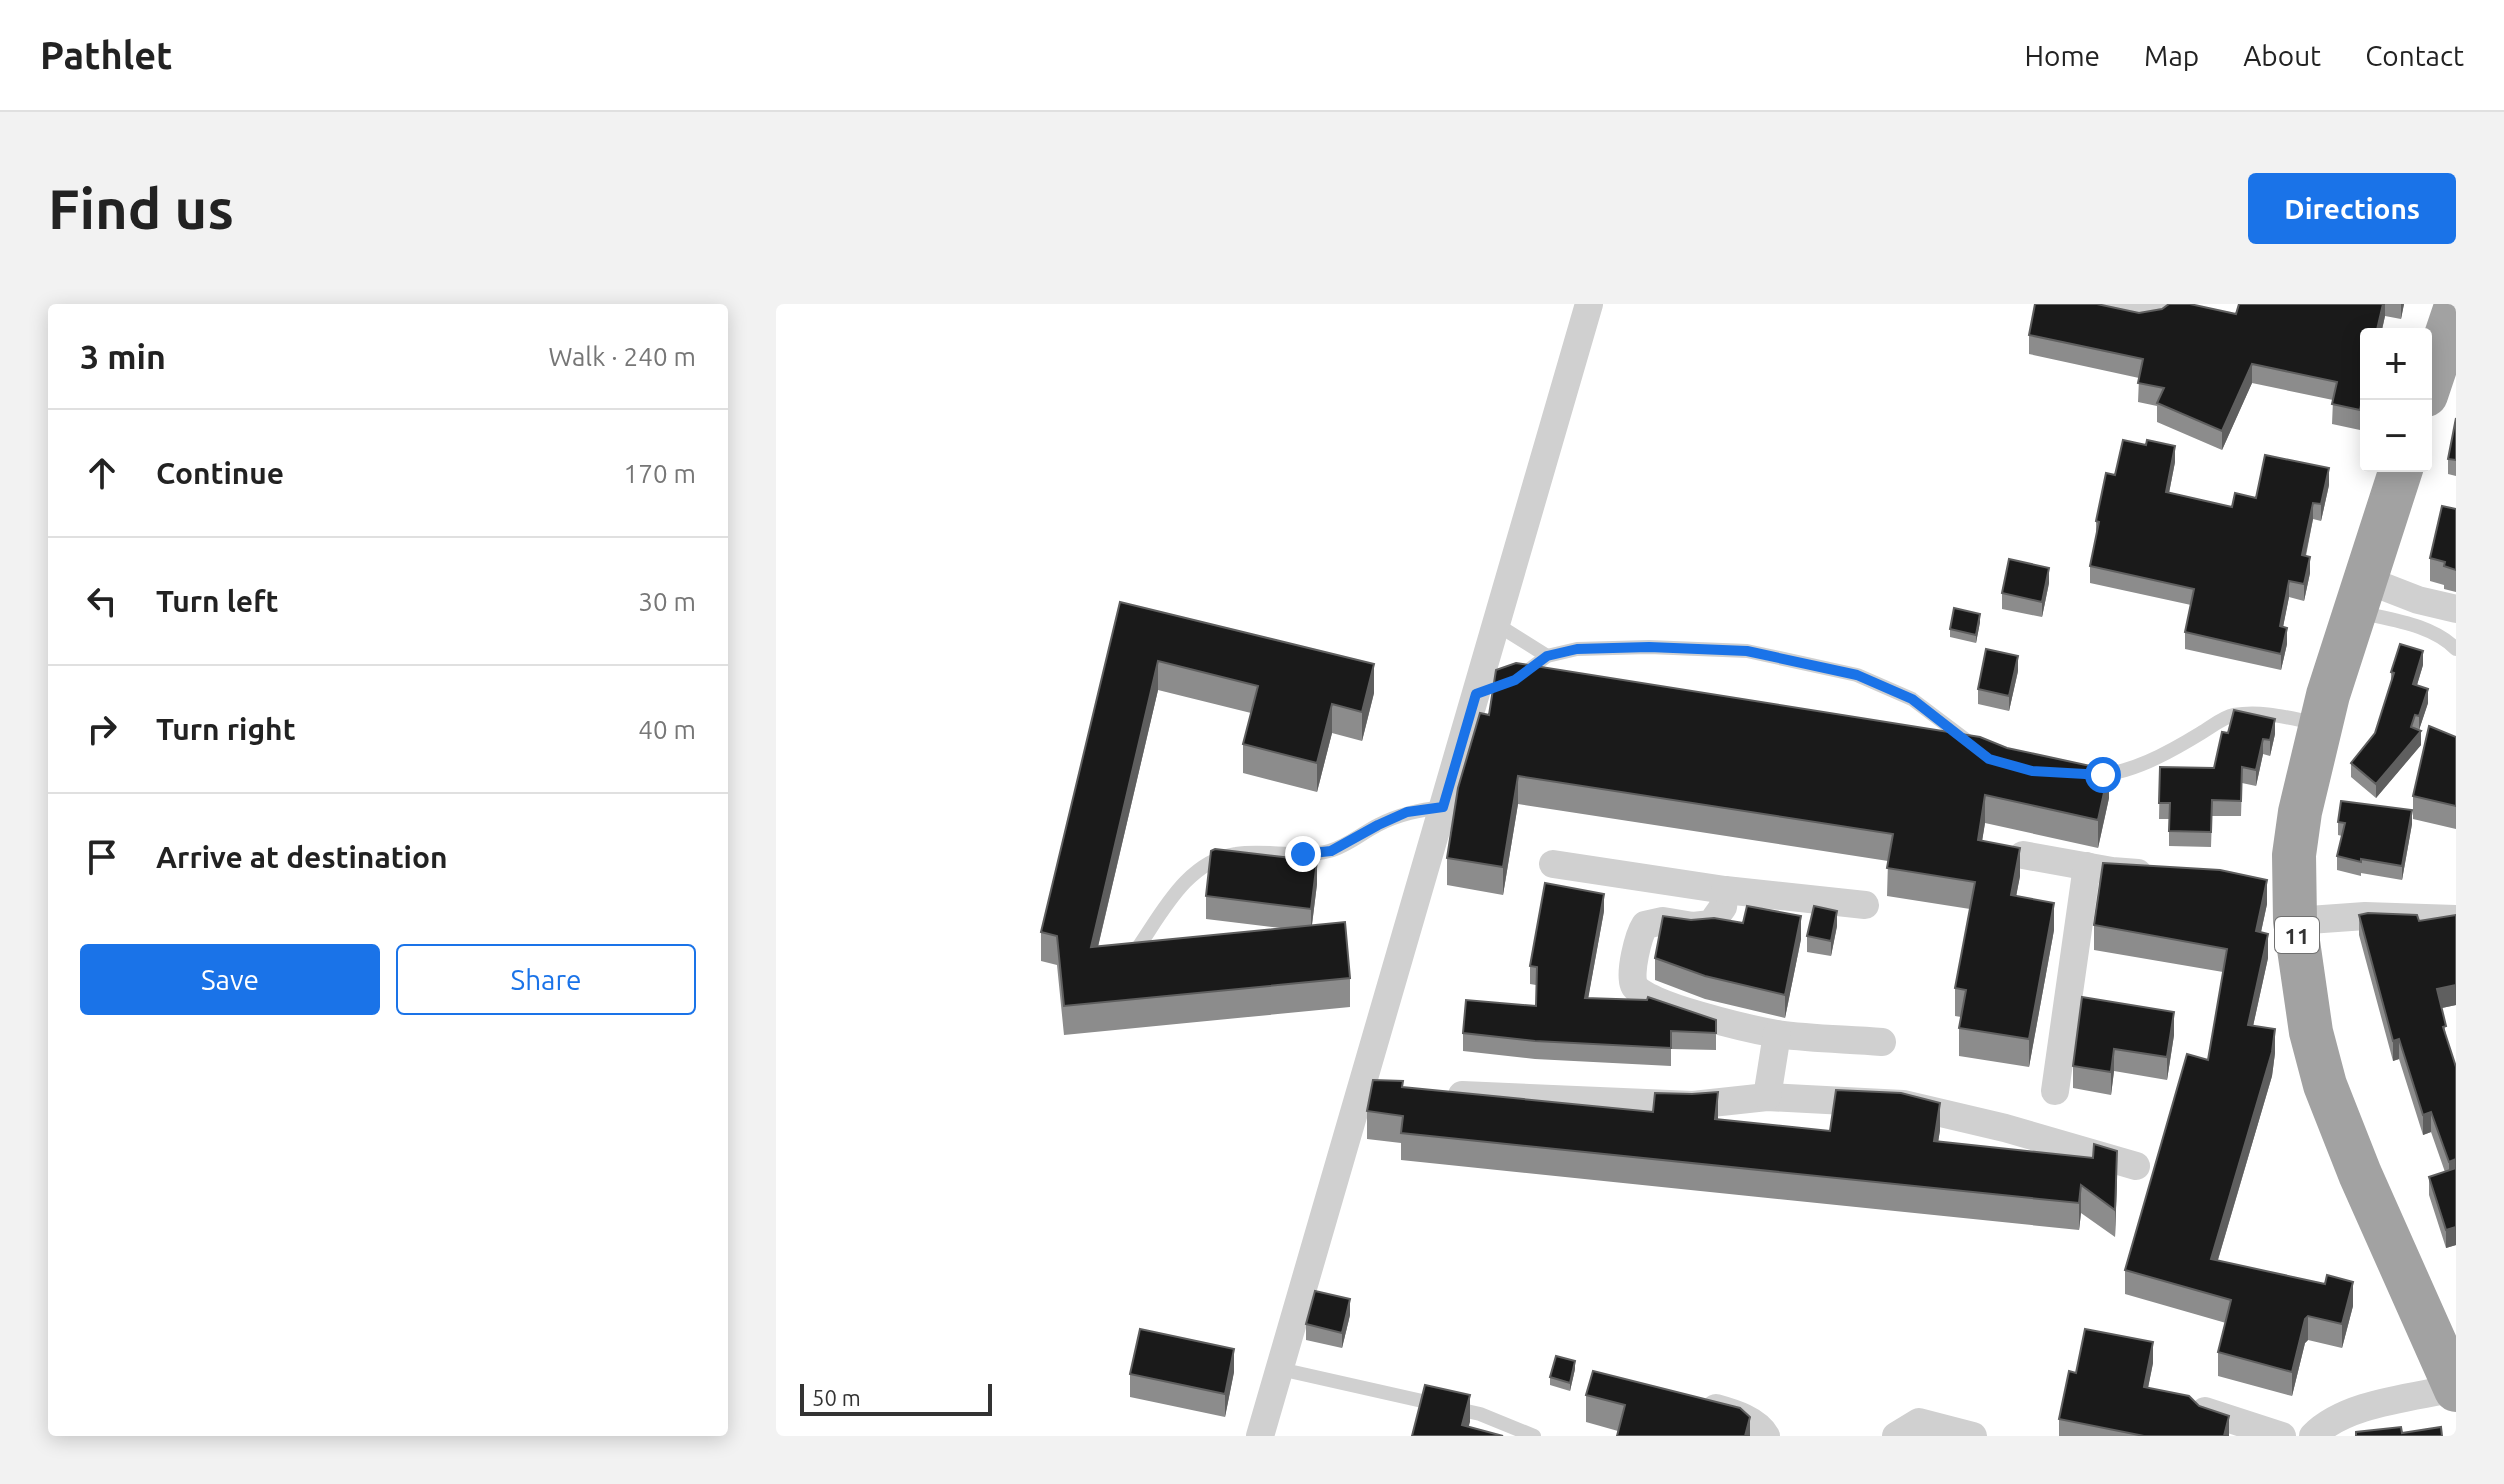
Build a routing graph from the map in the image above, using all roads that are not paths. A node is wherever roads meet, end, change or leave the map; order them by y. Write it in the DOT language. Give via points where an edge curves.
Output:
graph roads {
  1 [pos="1589,304"];
  2 [pos="2088,304"];
  3 [pos="2162,304"];
  4 [pos="2456,306"];
  5 [pos="2432,377"];
  6 [pos="2400,472"];
  7 [pos="2359,595"];
  8 [pos="2456,609"];
  9 [pos="1496,624"];
  10 [pos="2456,649"];
  11 [pos="1547,656"];
  12 [pos="1489,689"];
  13 [pos="2322,724"];
  14 [pos="1989,759"];
  15 [pos="2077,774"];
  16 [pos="1443,807"];
  17 [pos="2023,855"];
  18 [pos="1553,864"];
  19 [pos="2087,866"];
  20 [pos="2158,874"];
  21 [pos="1725,890"];
  22 [pos="2285,894"];
  23 [pos="1865,905"];
  24 [pos="2456,919"];
  25 [pos="1137,949"];
  26 [pos="1777,1034"];
  27 [pos="1882,1042"];
  28 [pos="1361,1090"];
  29 [pos="1392,1091"];
  30 [pos="2055,1091"];
  31 [pos="1440,1094"];
  32 [pos="1767,1097"];
  33 [pos="2136,1166"];
  34 [pos="1280,1369"];
  35 [pos="2456,1389"];
  36 [pos="1691,1402"];
  37 [pos="2205,1411"];
  38 [pos="1260,1436"];
  39 [pos="1534,1436"];
  40 [pos="1766,1436"];
  41 [pos="1896,1436"];
  42 [pos="1973,1436"];
  43 [pos="2282,1436"];
  44 [pos="2313,1436"];
  1 -- 9 [label="street"];
  2 -- 3 [label="street" via="2148,316"];
  4 -- 5 [label="highway"];
  6 -- 7 [label="highway, 11"];
  7 -- 8 [label="street"];
  7 -- 10 [label="lane"];
  7 -- 13 [label="highway, 11"];
  9 -- 11 [label="lane"];
  9 -- 12 [label="street"];
  11 -- 12 [label="lane" via="1515,680"];
  11 -- 14 [label="lane" via="1577,649 1649,647 1747,651 1857,675 1912,699"];
  12 -- 16 [label="street"];
  13 -- 15 [label="lane" via="2273,715 2232,715 2126,769"];
  13 -- 22 [label="highway, 11"];
  16 -- 25 [label="lane" via="1407,812 1331,851 1236,854 1216,860 1196,871"];
  16 -- 28 [label="street"];
  17 -- 19 [label="street"];
  18 -- 21 [label="street"];
  19 -- 20 [label="street"];
  19 -- 30 [label="street"];
  21 -- 23 [label="street"];
  21 -- 26 [label="street" via="1723,907 1711,924 1645,925 1637,943 1634,985 1643,995 1683,1011"];
  22 -- 24 [label="street" via="2365,916"];
  22 -- 35 [label="highway, 11" via="2325,1085"];
  26 -- 27 [label="street"];
  26 -- 32 [label="street"];
  28 -- 29 [label="street"];
  28 -- 34 [label="street"];
  31 -- 32 [label="street" via="1693,1105"];
  32 -- 33 [label="street" via="1903,1104"];
  34 -- 38 [label="street"];
  34 -- 39 [label="lane" via="1480,1414"];
  35 -- 44 [label="street" via="2356,1411 2325,1424"];
  36 -- 40 [label="street" via="1732,1412 1762,1428"];
  37 -- 43 [label="street"];
  41 -- 42 [label="street" via="1919,1422"];
}
